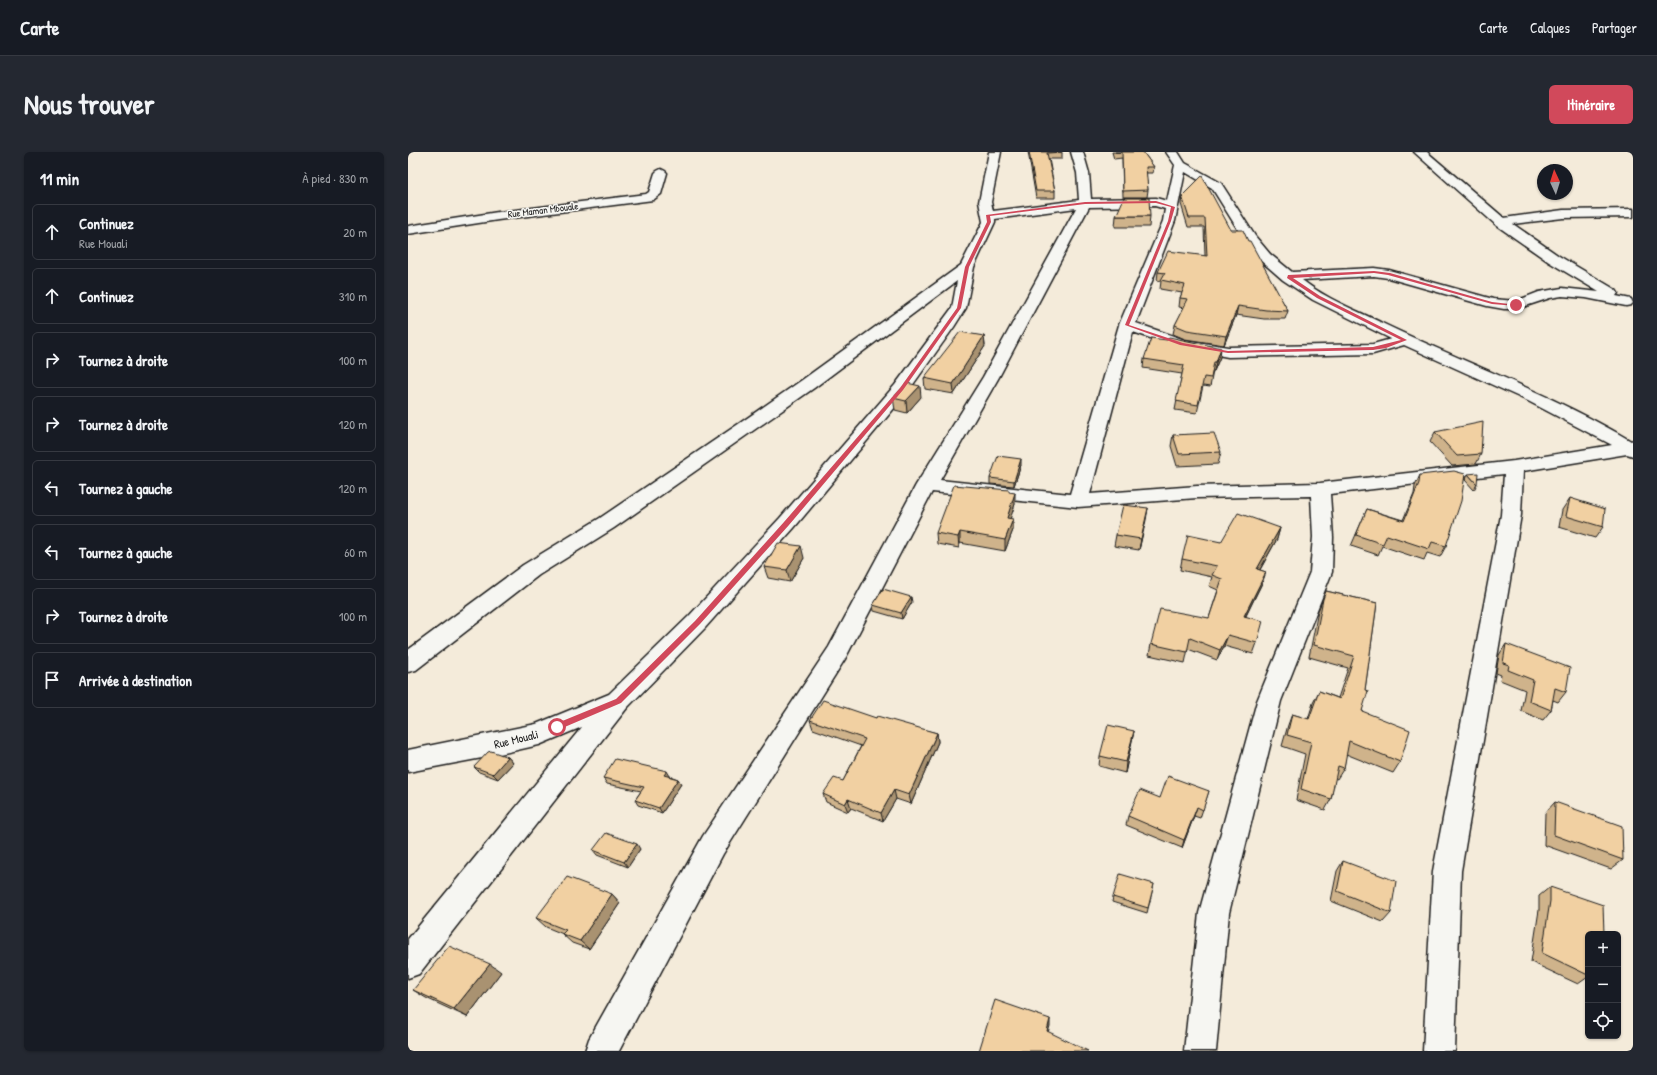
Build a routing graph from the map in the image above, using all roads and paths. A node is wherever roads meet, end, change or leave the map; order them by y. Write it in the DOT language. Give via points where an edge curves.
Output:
graph roads {
  1 [pos="995,152"];
  2 [pos="1077,152"];
  3 [pos="1172,152"];
  4 [pos="1420,152"];
  5 [pos="1181,164"];
  6 [pos="661,172"];
  7 [pos="1085,203"];
  8 [pos="1173,207"];
  9 [pos="1633,213"];
  10 [pos="988,216"];
  11 [pos="1501,222"];
  12 [pos="408,230"];
  13 [pos="967,267"];
  14 [pos="1288,277"];
  15 [pos="1630,304"];
  16 [pos="1127,325"];
  17 [pos="1405,340"];
  18 [pos="1632,448"];
  19 [pos="1514,467"];
  20 [pos="926,485"];
  21 [pos="1320,489"];
  22 [pos="1078,501"];
  23 [pos="408,663"];
  24 [pos="618,701"];
  25 [pos="408,761"];
  26 [pos="408,963"];
  27 [pos="601,1051"];
  28 [pos="1200,1051"];
  29 [pos="1439,1051"];
  1 -- 10 [label="street" via="985,202"];
  2 -- 7 [label="street" via="1083,173"];
  3 -- 5 [label="street"];
  4 -- 11 [label="street"];
  5 -- 8 [label="street"];
  5 -- 14 [label="street" via="1218,186 1258,248"];
  6 -- 12 [label="street, Rue Maman Mbouale" via="653,196"];
  7 -- 8 [label="street" via="1156,202"];
  7 -- 10 [label="street"];
  7 -- 20 [label="street" via="991,377"];
  8 -- 16 [label="street" via="1170,221"];
  9 -- 11 [label="street" via="1564,214"];
  10 -- 13 [label="street" via="989,222"];
  11 -- 15 [label="street" via="1554,259"];
  13 -- 23 [label="street" via="759,418 607,523 531,570"];
  13 -- 24 [label="street" via="959,308 901,389 787,523 697,622"];
  14 -- 15 [label="street" via="1374,272 1504,305 1516,305 1561,292 1576,292"];
  14 -- 17 [label="street" via="1318,297"];
  16 -- 17 [label="street" via="1182,344 1228,352 1373,349"];
  16 -- 22 [label="street"];
  17 -- 18 [label="street" via="1530,395"];
  18 -- 19 [label="street"];
  19 -- 21 [label="street"];
  19 -- 29 [label="street" via="1511,516 1447,871"];
  20 -- 22 [label="street"];
  20 -- 27 [label="street" via="837,654 713,845"];
  21 -- 22 [label="street" via="1197,492"];
  21 -- 28 [label="street" via="1323,537 1321,572 1269,701 1216,906"];
  24 -- 25 [label="street, Rue Mouali" via="539,734"];
  24 -- 26 [label="street"];
}
